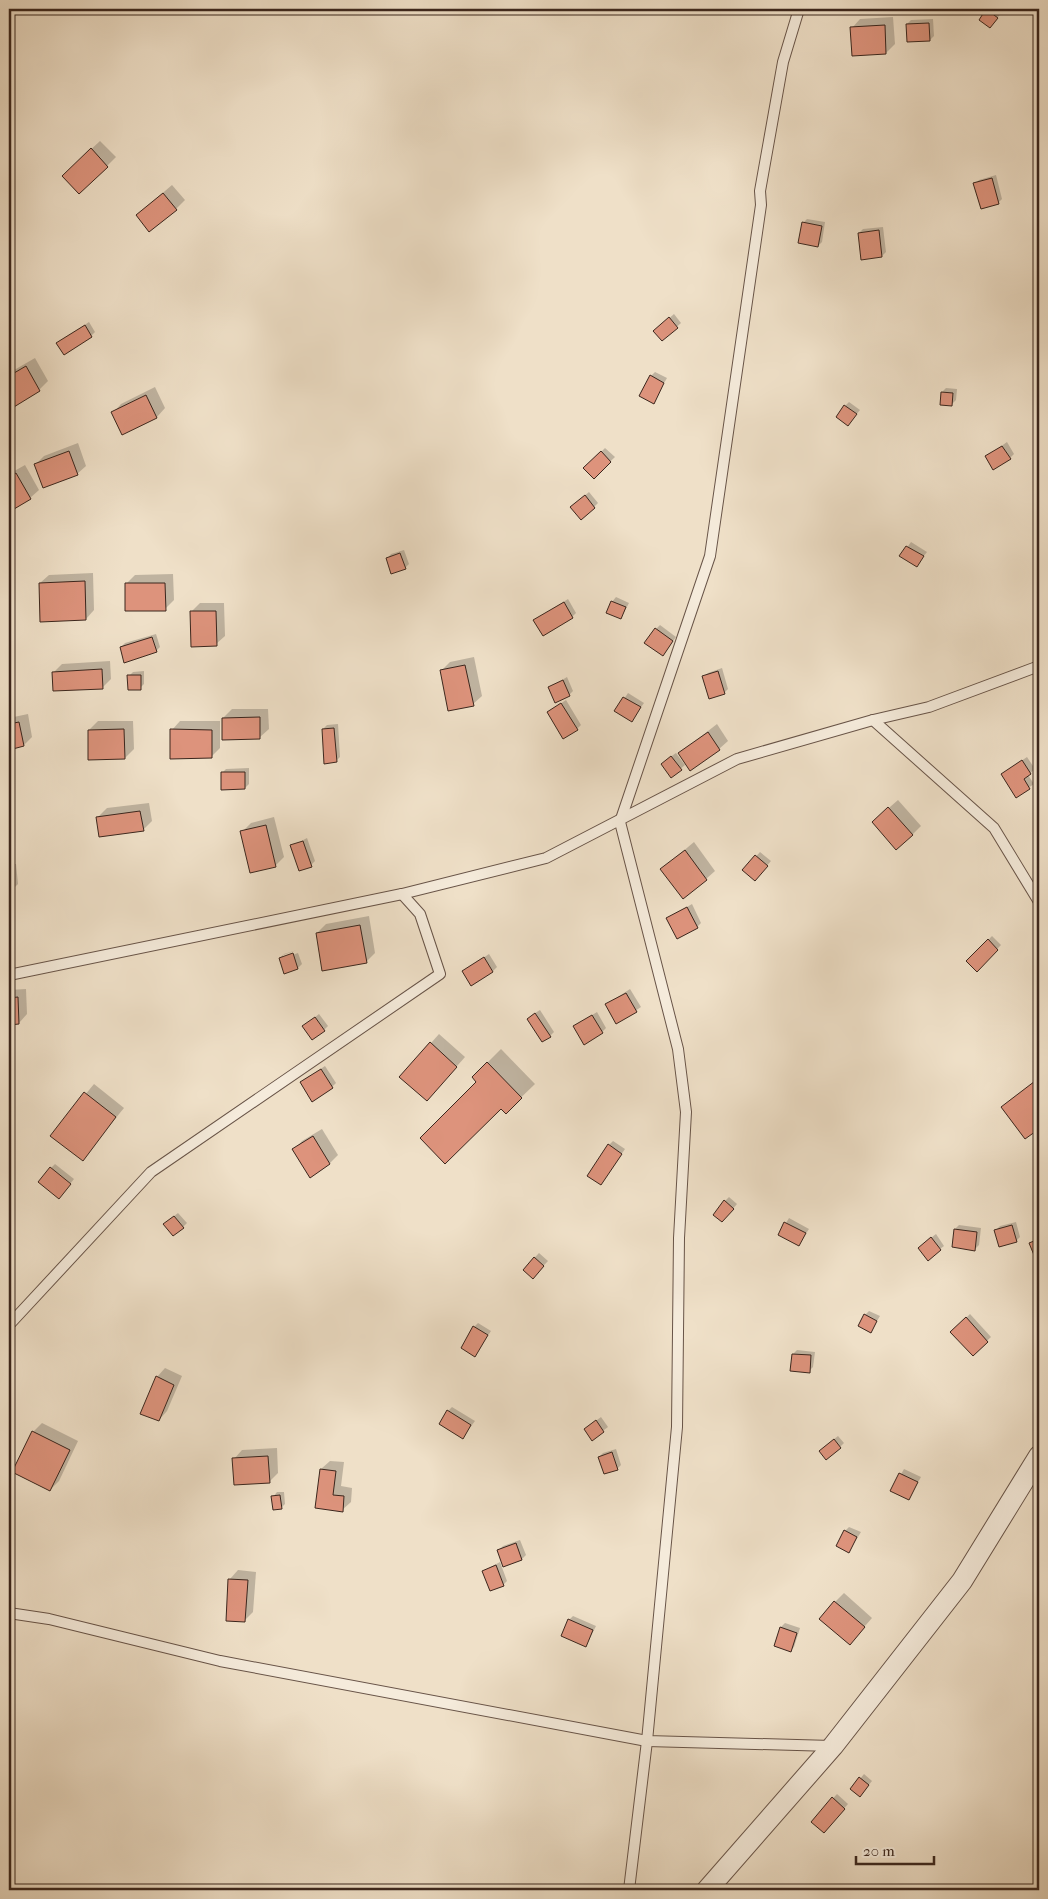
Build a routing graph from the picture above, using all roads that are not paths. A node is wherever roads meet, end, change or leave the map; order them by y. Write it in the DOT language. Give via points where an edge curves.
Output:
graph roads {
  1 [pos="799,9"];
  2 [pos="1039,666"];
  3 [pos="873,720"];
  4 [pos="620,822"];
  5 [pos="402,894"];
  6 [pos="1039,902"];
  7 [pos="9,975"];
  8 [pos="9,1325"];
  9 [pos="1039,1456"];
  10 [pos="9,1613"];
  11 [pos="646,1741"];
  12 [pos="833,1746"];
  13 [pos="629,1890"];
  14 [pos="707,1890"];
  1 -- 4 [label="lane" via="783,62 760,191 761,205 710,556"];
  2 -- 3 [label="lane" via="929,707"];
  3 -- 4 [label="lane" via="736,759"];
  3 -- 6 [label="lane" via="994,828"];
  4 -- 5 [label="lane" via="546,858"];
  4 -- 11 [label="lane" via="678,1049 686,1112 678,1238 676,1427"];
  5 -- 7 [label="lane"];
  5 -- 8 [label="lane" via="420,914 440,974 151,1172"];
  9 -- 12 [label="street" via="962,1581"];
  10 -- 11 [label="lane" via="49,1619 220,1661"];
  11 -- 12 [label="lane"];
  11 -- 13 [label="lane"];
  12 -- 14 [label="street"];
}
